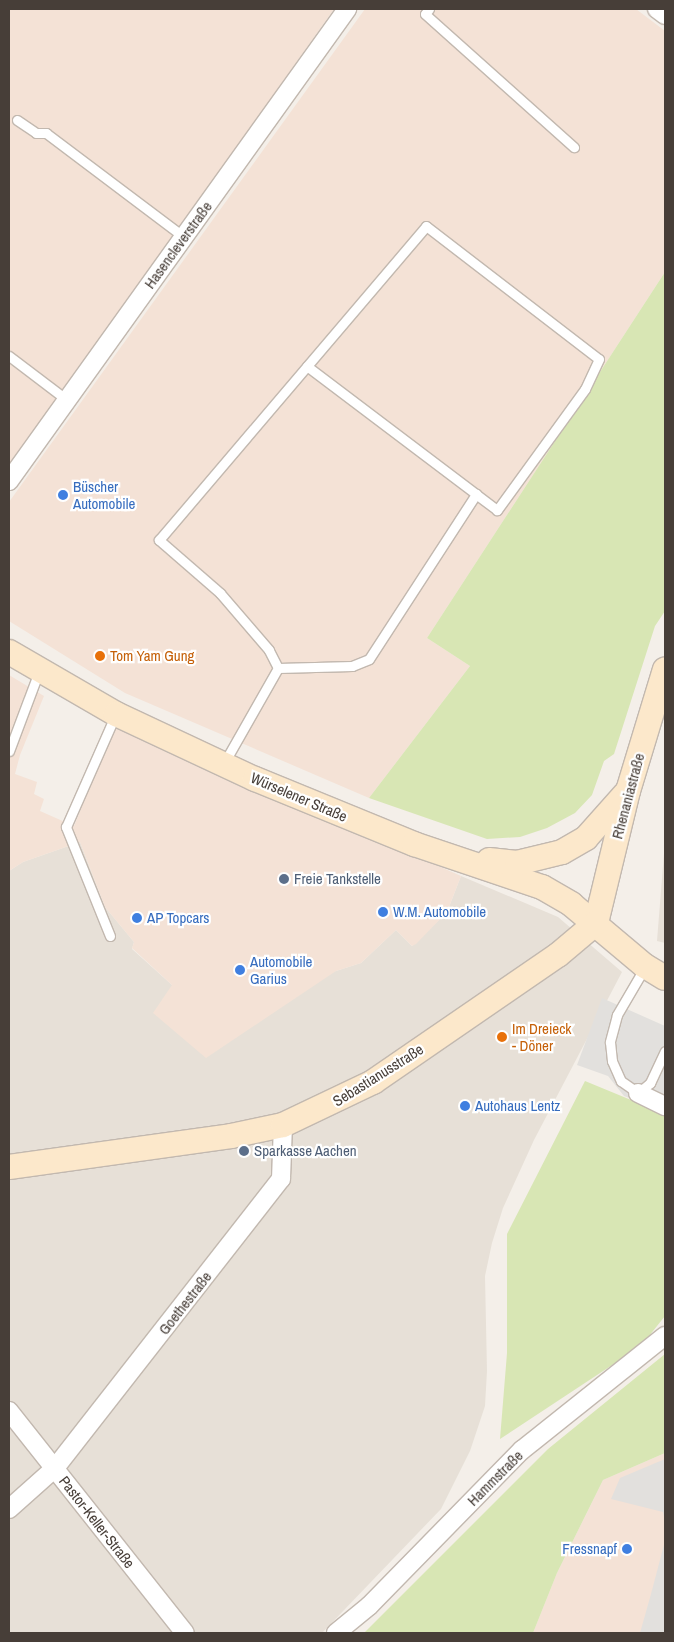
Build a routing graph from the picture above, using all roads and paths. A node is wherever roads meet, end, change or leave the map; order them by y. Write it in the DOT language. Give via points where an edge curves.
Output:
graph roads {
  1 [pos="347,9"];
  2 [pos="429,9"];
  3 [pos="657,9"];
  4 [pos="665,15"];
  5 [pos="17,120"];
  6 [pos="574,147"];
  7 [pos="184,237"];
  8 [pos="9,356"];
  9 [pos="307,366"];
  10 [pos="67,400"];
  11 [pos="9,482"];
  12 [pos="476,494"];
  13 [pos="9,652"];
  14 [pos="278,668"];
  15 [pos="665,669"];
  16 [pos="39,670"];
  17 [pos="116,714"];
  18 [pos="9,751"];
  19 [pos="223,765"];
  20 [pos="628,791"];
  21 [pos="455,858"];
  22 [pos="596,924"];
  23 [pos="110,936"];
  24 [pos="645,966"];
  25 [pos="665,978"];
  26 [pos="665,1051"];
  27 [pos="638,1093"];
  28 [pos="665,1106"];
  29 [pos="283,1125"];
  30 [pos="9,1167"];
  31 [pos="665,1336"];
  32 [pos="9,1411"];
  33 [pos="55,1468"];
  34 [pos="9,1509"];
  35 [pos="184,1633"];
  36 [pos="336,1633"];
  1 -- 7 [label="street, Hasencleverstraße"];
  2 -- 6 [label="lane" via="425,14"];
  3 -- 4 [label="street"];
  5 -- 7 [label="lane" via="36,133 46,133"];
  7 -- 10 [label="street, Hasencleverstraße"];
  8 -- 10 [label="lane"];
  9 -- 12 [label="lane"];
  9 -- 12 [label="lane" via="426,226 599,358 586,389 497,510"];
  9 -- 14 [label="lane" via="159,540 220,593 269,650"];
  10 -- 11 [label="street, Hasencleverstraße"];
  12 -- 14 [label="lane" via="369,659 352,666"];
  13 -- 16 [label="main road, Würselener Straße"];
  14 -- 19 [label="lane"];
  15 -- 20 [label="main road, Rhenaniastraße"];
  16 -- 17 [label="main road, Würselener Straße"];
  16 -- 18 [label="lane"];
  17 -- 19 [label="main road, Würselener Straße"];
  17 -- 23 [label="lane" via="66,827"];
  19 -- 21 [label="main road, Würselener Straße" via="372,828"];
  20 -- 21 [label="main road" via="586,838 562,852 517,863"];
  20 -- 22 [label="main road, Rhenaniastraße"];
  21 -- 22 [label="main road, Würselener Straße" via="542,887"];
  22 -- 24 [label="main road, Würselener Straße"];
  22 -- 29 [label="main road, Sebastianusstraße" via="558,955 373,1082"];
  24 -- 25 [label="main road, Würselener Straße"];
  24 -- 27 [label="lane" via="617,1015 610,1042 612,1061 621,1081"];
  26 -- 27 [label="lane" via="650,1083"];
  27 -- 28 [label="street"];
  29 -- 30 [label="main road, Sebastianusstraße" via="231,1136"];
  29 -- 33 [label="street, Goethestraße" via="281,1179"];
  31 -- 36 [label="street, Hammstraße" via="522,1450 369,1606"];
  32 -- 33 [label="street, Pastor-Keller-Straße"];
  33 -- 34 [label="street, Goethestraße"];
  33 -- 35 [label="street, Pastor-Keller-Straße"];
}
